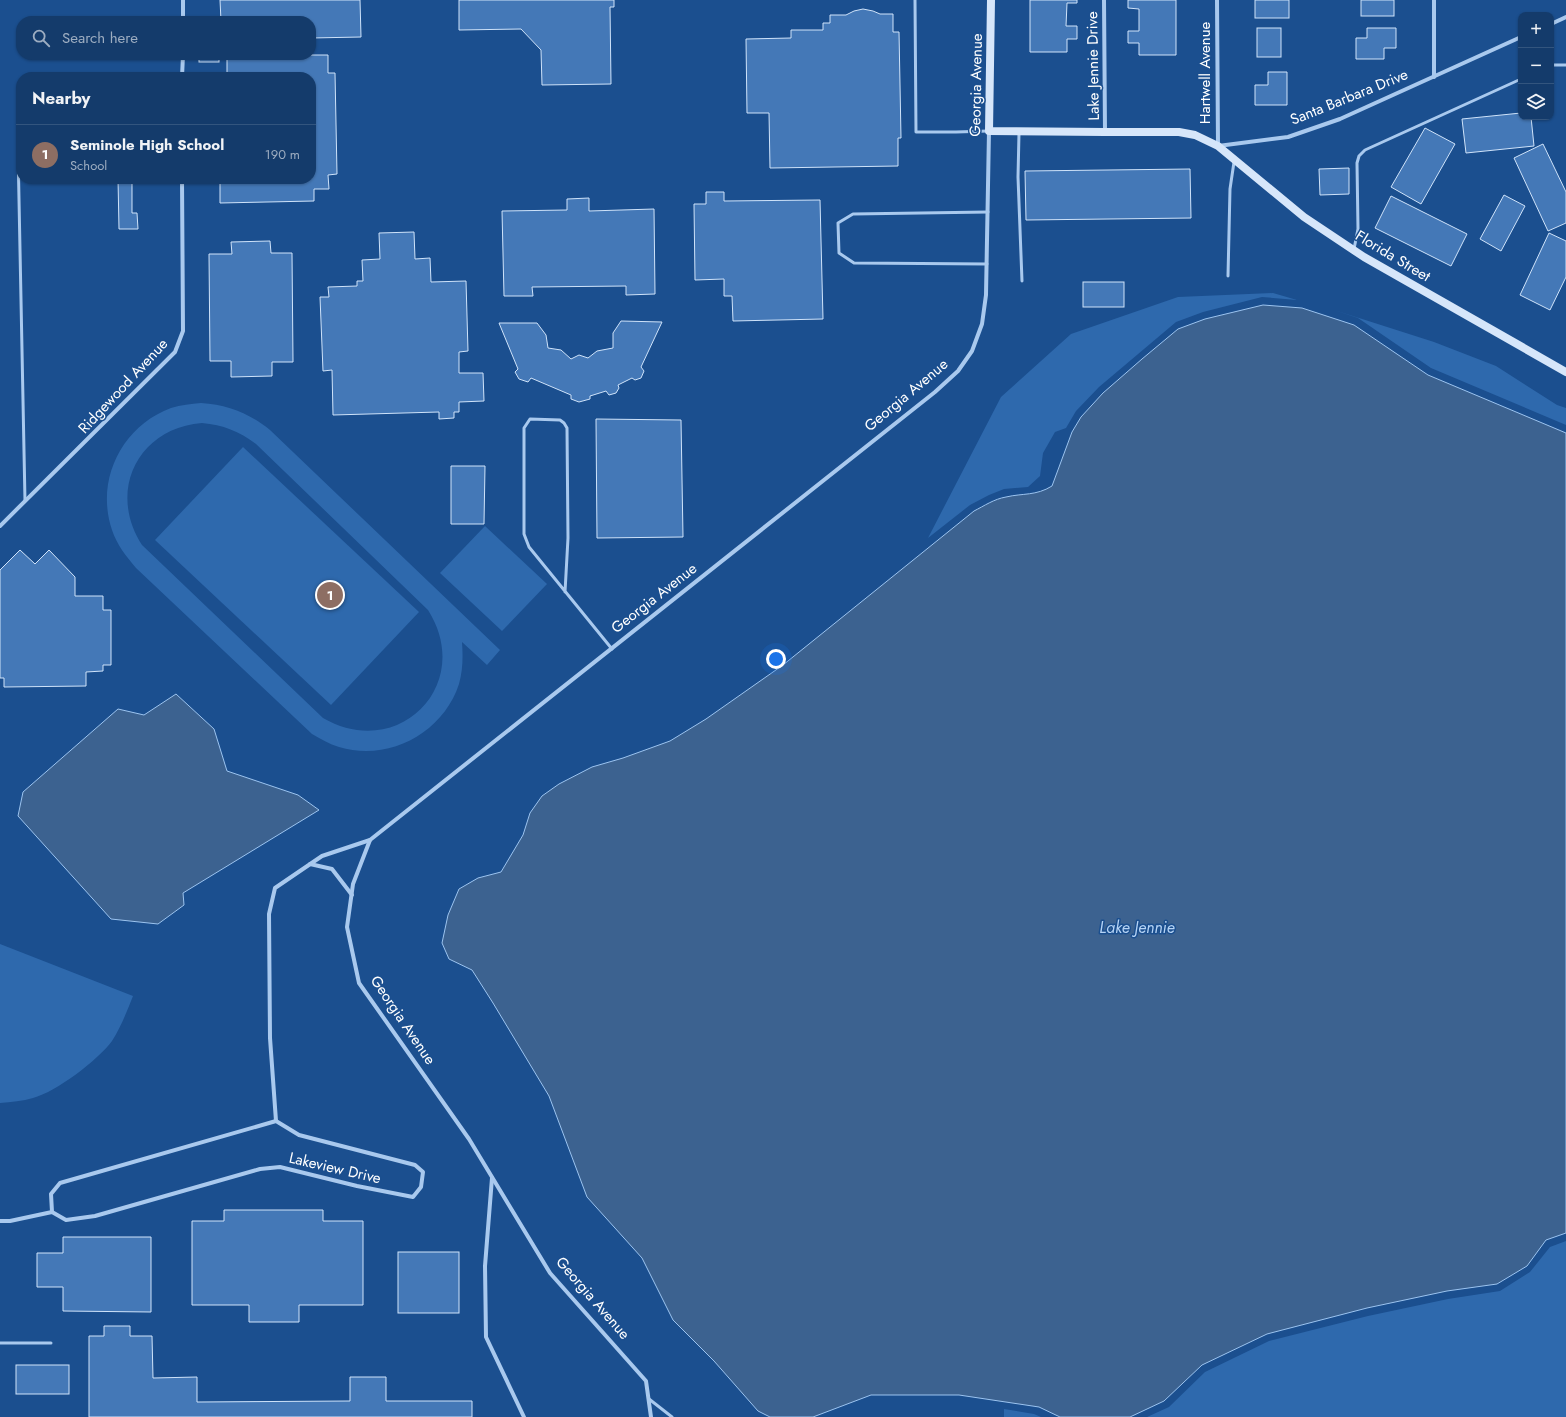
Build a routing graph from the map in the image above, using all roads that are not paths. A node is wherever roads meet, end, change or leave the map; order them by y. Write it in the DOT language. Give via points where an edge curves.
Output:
graph roads {
  1 [pos="183,0"];
  2 [pos="915,0"];
  3 [pos="991,0"];
  4 [pos="1104,0"];
  5 [pos="1217,0"];
  6 [pos="1434,0"];
  7 [pos="183,16"];
  8 [pos="1566,17"];
  9 [pos="1554,23"];
  10 [pos="1518,38"];
  11 [pos="182,60"];
  12 [pos="1554,65"];
  13 [pos="1566,65"];
  14 [pos="182,72"];
  15 [pos="1434,76"];
  16 [pos="1518,80"];
  17 [pos="989,131"];
  18 [pos="1019,131"];
  19 [pos="1106,132"];
  20 [pos="1218,146"];
  21 [pos="1235,160"];
  22 [pos="19,184"];
  23 [pos="182,184"];
  24 [pos="988,212"];
  25 [pos="1354,251"];
  26 [pos="987,264"];
  27 [pos="1228,276"];
  28 [pos="1022,281"];
  29 [pos="1566,372"];
  30 [pos="25,502"];
  31 [pos="0,526"];
  32 [pos="565,592"];
  33 [pos="612,649"];
  34 [pos="370,840"];
  35 [pos="310,864"];
  36 [pos="352,895"];
  37 [pos="276,1121"];
  38 [pos="492,1178"];
  39 [pos="52,1212"];
  40 [pos="0,1221"];
  41 [pos="0,1343"];
  42 [pos="51,1343"];
  43 [pos="649,1399"];
  44 [pos="524,1417"];
  45 [pos="651,1417"];
  46 [pos="672,1417"];
  1 -- 7 [label="street"];
  2 -- 17 [label="lane" via="916,132"];
  3 -- 17 [label="street, Georgia Avenue"];
  4 -- 19 [label="street, Lake Jennie Drive"];
  5 -- 20 [label="street, Hartwell Avenue"];
  6 -- 15 [label="street"];
  8 -- 9 [label="street"];
  10 -- 15 [label="street, Santa Barbara Drive"];
  11 -- 14 [label="street"];
  12 -- 13 [label="lane"];
  15 -- 20 [label="street, Santa Barbara Drive" via="1340,119 1288,137"];
  16 -- 25 [label="lane" via="1364,150 1357,162 1358,229"];
  17 -- 18 [label="street"];
  17 -- 24 [label="street, Georgia Avenue"];
  18 -- 19 [label="street"];
  18 -- 28 [label="lane" via="1018,184"];
  19 -- 20 [label="street" via="1179,132 1195,135"];
  20 -- 21 [label="street, Florida Street"];
  21 -- 25 [label="street, Florida Street" via="1304,217"];
  21 -- 27 [label="lane" via="1230,190"];
  22 -- 30 [label="lane"];
  23 -- 30 [label="street, Ridgewood Avenue" via="183,331 175,352"];
  24 -- 26 [label="street, Georgia Avenue"];
  24 -- 26 [label="lane" via="853,214 838,223 839,253 854,263"];
  25 -- 29 [label="street, Florida Street"];
  26 -- 33 [label="street, Georgia Avenue" via="982,324 972,351 958,371 936,392"];
  30 -- 31 [label="street, Ridgewood Avenue"];
  32 -- 32 [label="lane" via="529,547 524,534 524,428 530,420 560,420 567,428 568,538"];
  32 -- 33 [label="lane"];
  33 -- 34 [label="street, Georgia Avenue"];
  34 -- 35 [label="street" via="322,856"];
  34 -- 36 [label="street, Georgia Avenue" via="353,884"];
  35 -- 36 [label="street" via="332,869"];
  35 -- 37 [label="street" via="275,888 269,914 270,1038"];
  36 -- 38 [label="street, Georgia Avenue" via="347,927 359,983 469,1139"];
  37 -- 39 [label="street" via="60,1183 51,1194"];
  37 -- 39 [label="street, Lakeview Drive" via="299,1135 415,1165 423,1172 421,1187 413,1197 280,1166 260,1169 95,1216 66,1220"];
  38 -- 43 [label="street, Georgia Avenue" via="550,1273 646,1381"];
  38 -- 44 [label="street" via="485,1266 486,1337"];
  39 -- 40 [label="street"];
  41 -- 42 [label="lane"];
  43 -- 45 [label="street, Georgia Avenue"];
  43 -- 46 [label="lane"];
}
